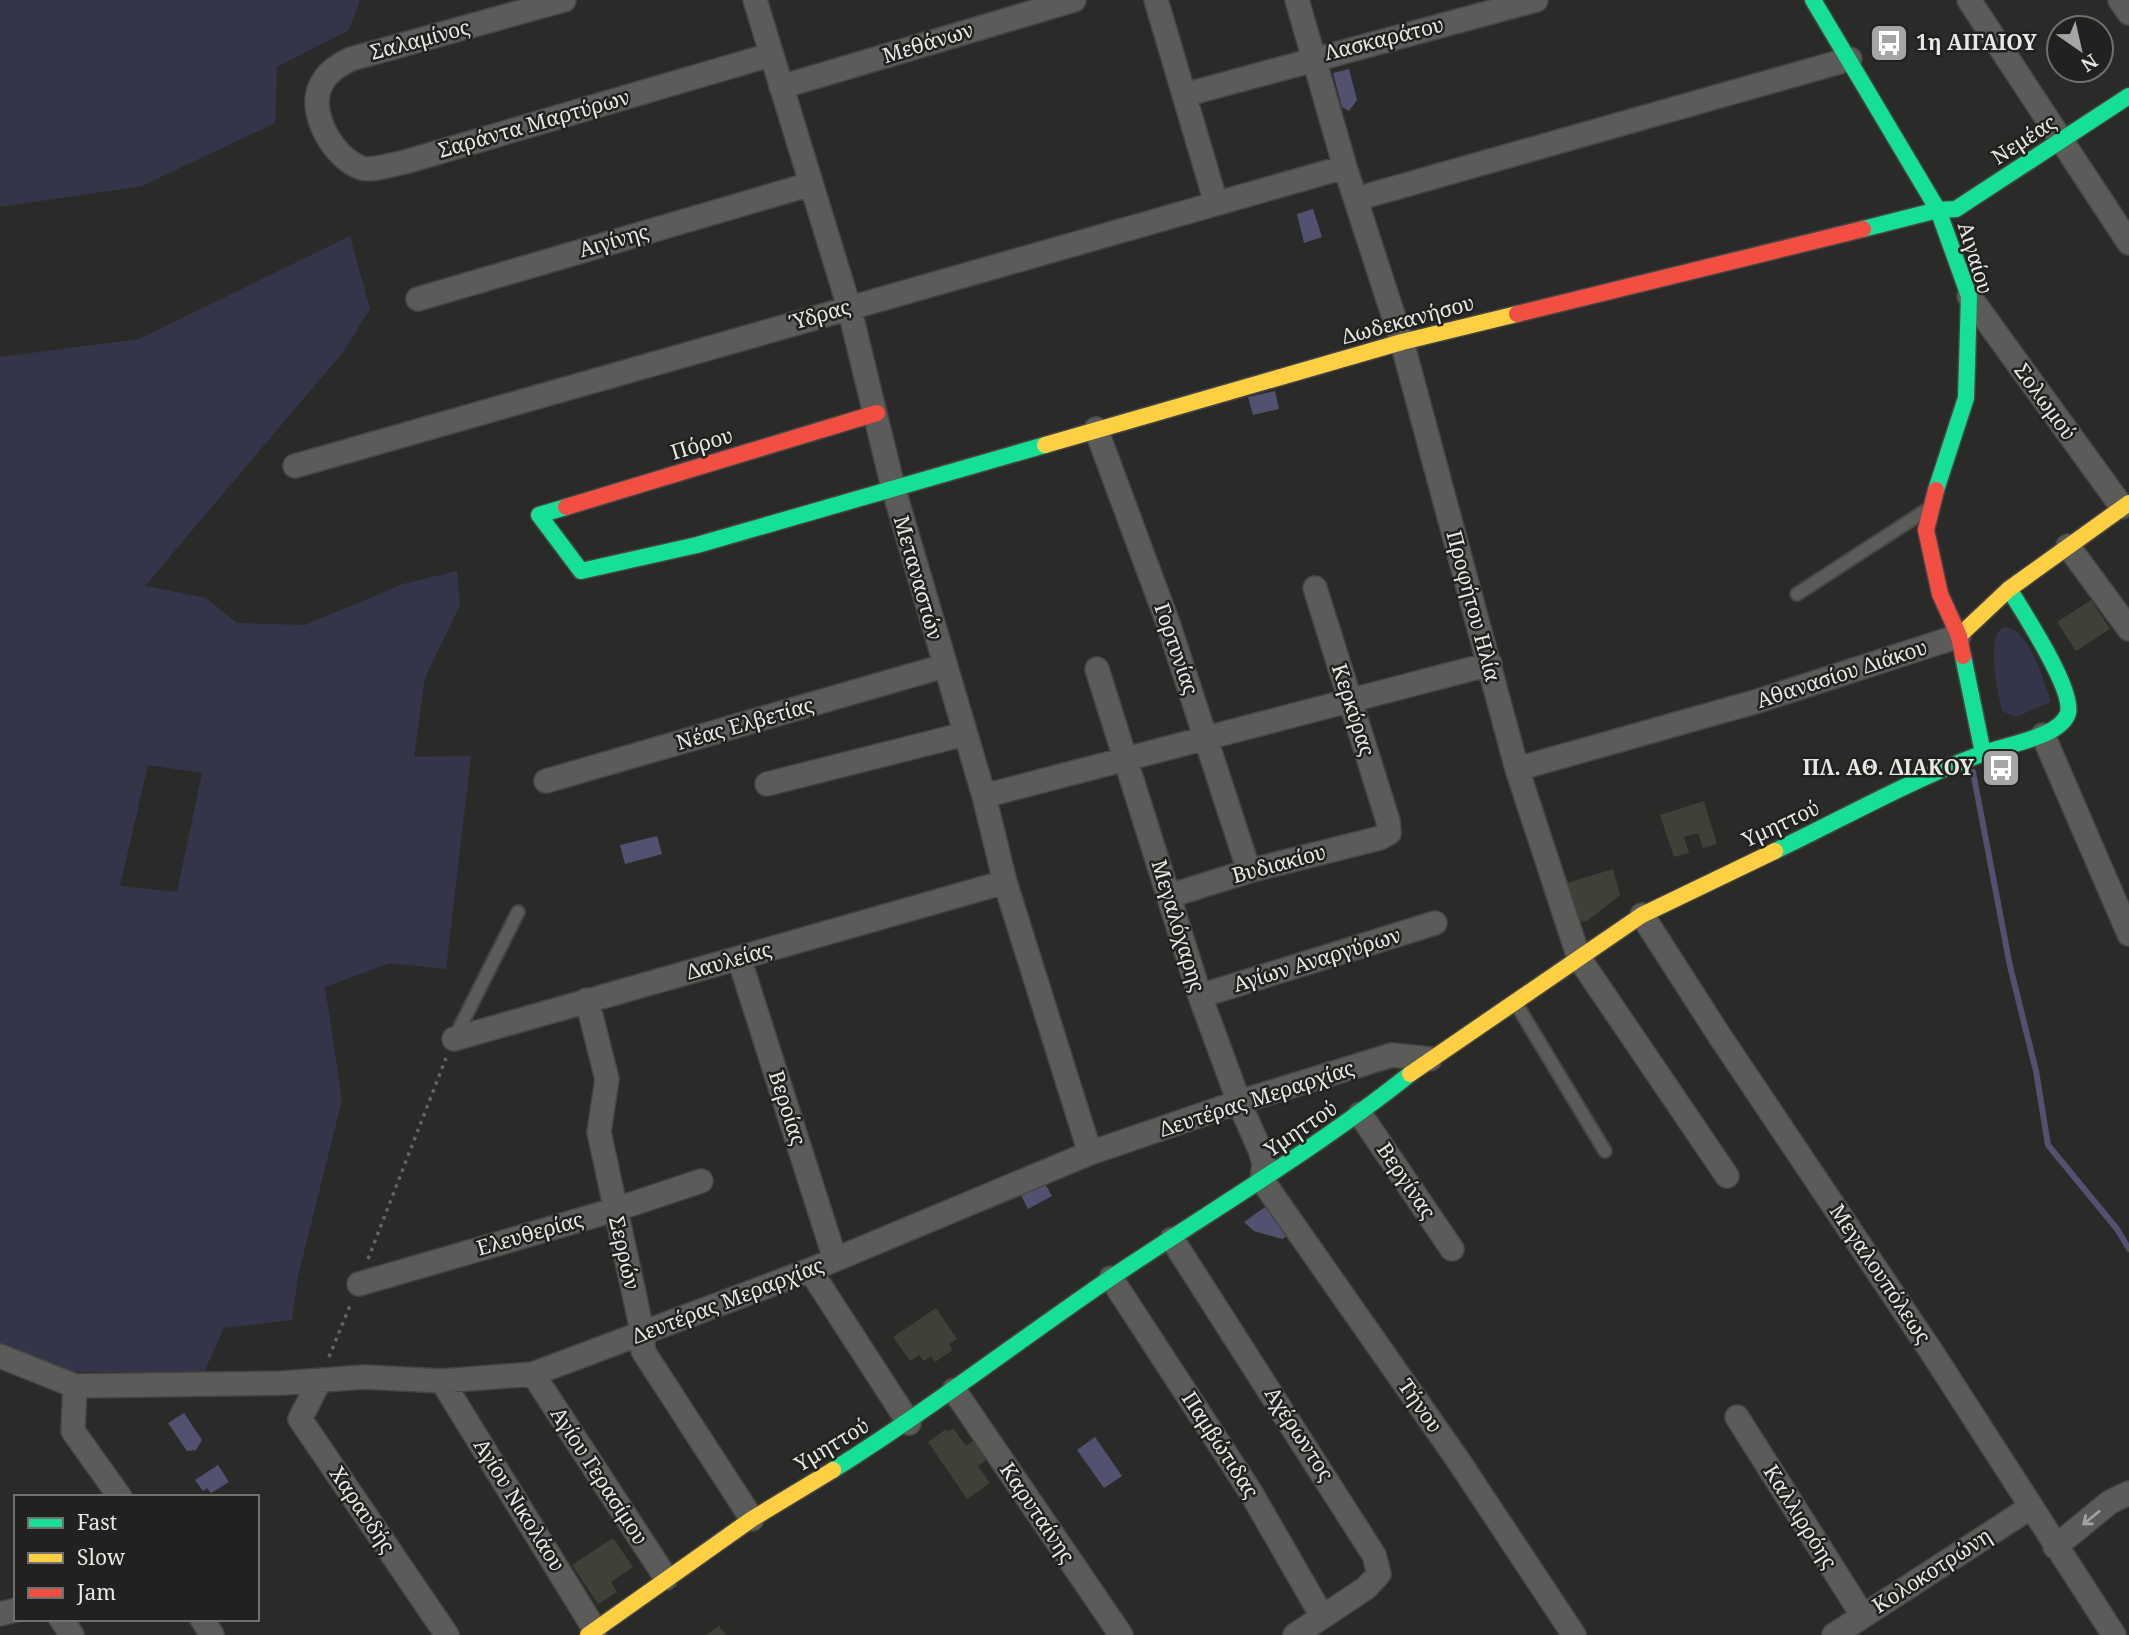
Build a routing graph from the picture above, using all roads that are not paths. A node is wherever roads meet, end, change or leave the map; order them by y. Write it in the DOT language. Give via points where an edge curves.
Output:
graph roads {
  1 [pos="564,0"];
  2 [pos="755,0"];
  3 [pos="1074,0"];
  4 [pos="1156,0"];
  5 [pos="1297,0"];
  6 [pos="1536,0"];
  7 [pos="1813,0"];
  8 [pos="1969,0"];
  9 [pos="2120,0"];
  10 [pos="2129,13"];
  11 [pos="769,55"];
  12 [pos="1315,57"];
  13 [pos="1850,59"];
  14 [pos="781,87"];
  15 [pos="1184,94"];
  16 [pos="2129,96"];
  17 [pos="321,120"];
  18 [pos="2063,140"];
  19 [pos="1345,167"];
  20 [pos="811,184"];
  21 [pos="1356,200"];
  22 [pos="1216,203"];
  23 [pos="1938,210"];
  24 [pos="2129,243"];
  25 [pos="1969,296"];
  26 [pos="418,299"];
  27 [pos="849,307"];
  28 [pos="1402,342"];
  29 [pos="877,412"];
  30 [pos="1096,429"];
  31 [pos="295,466"];
  32 [pos="893,486"];
  33 [pos="2126,505"];
  34 [pos="1932,507"];
  35 [pos="539,515"];
  36 [pos="2068,546"];
  37 [pos="1315,588"];
  38 [pos="2009,589"];
  39 [pos="1797,594"];
  40 [pos="2129,629"];
  41 [pos="1959,636"];
  42 [pos="1490,664"];
  43 [pos="943,666"];
  44 [pos="1097,669"];
  45 [pos="1348,700"];
  46 [pos="965,734"];
  47 [pos="2043,735"];
  48 [pos="1206,737"];
  49 [pos="1983,753"];
  50 [pos="1127,757"];
  51 [pos="1517,769"];
  52 [pos="545,781"];
  53 [pos="767,784"];
  54 [pos="984,796"];
  55 [pos="1389,833"];
  56 [pos="1249,871"];
  57 [pos="1005,882"];
  58 [pos="1169,896"];
  59 [pos="519,912"];
  60 [pos="1642,915"];
  61 [pos="1435,923"];
  62 [pos="2129,933"];
  63 [pos="739,958"];
  64 [pos="1579,958"];
  65 [pos="1200,996"];
  66 [pos="587,1000"];
  67 [pos="1514,1002"];
  68 [pos="454,1039"];
  69 [pos="1430,1059"];
  70 [pos="1239,1102"];
  71 [pos="1360,1114"];
  72 [pos="1605,1151"];
  73 [pos="1090,1153"];
  74 [pos="1727,1176"];
  75 [pos="1262,1180"];
  76 [pos="701,1181"];
  77 [pos="614,1210"];
  78 [pos="1172,1238"];
  79 [pos="1452,1249"];
  80 [pos="835,1259"];
  81 [pos="810,1270"];
  82 [pos="1111,1278"];
  83 [pos="359,1284"];
  84 [pos="643,1335"];
  85 [pos="0,1356"];
  86 [pos="533,1374"];
  87 [pos="442,1381"];
  88 [pos="319,1382"];
  89 [pos="75,1386"];
  90 [pos="954,1390"];
  91 [pos="1737,1417"];
  92 [pos="909,1423"];
  93 [pos="2129,1493"];
  94 [pos="119,1495"];
  95 [pos="2031,1507"];
  96 [pos="752,1519"];
  97 [pos="2055,1547"];
  98 [pos="666,1578"];
  99 [pos="1322,1616"];
  100 [pos="1863,1616"];
  101 [pos="592,1632"];
  102 [pos="447,1635"];
  103 [pos="1121,1635"];
  104 [pos="1295,1635"];
  105 [pos="1574,1635"];
  106 [pos="1834,1635"];
  107 [pos="2114,1635"];
  1 -- 17 [label="street, Σαλαμίνος" via="351,59 330,70 318,90"];
  2 -- 11 [label="street, Μεταναστών"];
  3 -- 14 [label="street, Μεθάνων"];
  4 -- 15 [label="street"];
  5 -- 12 [label="street, Προφήτου Ηλία"];
  6 -- 12 [label="street, Λασκαράτου"];
  7 -- 13 [label="street, Αιγαίου"];
  8 -- 18 [label="street"];
  9 -- 10 [label="street"];
  11 -- 14 [label="street, Μεταναστών"];
  11 -- 17 [label="street, Σαράντα Μαρτύρων" via="405,162 363,169 340,157"];
  12 -- 15 [label="street, Λασκαράτου"];
  12 -- 19 [label="street, Προφήτου Ηλία"];
  13 -- 21 [label="street"];
  13 -- 23 [label="street, Αιγαίου"];
  14 -- 20 [label="street, Μεταναστών"];
  15 -- 22 [label="street"];
  16 -- 18 [label="street, Νεμέας"];
  18 -- 23 [label="street, Νεμέας" via="1956,209"];
  18 -- 24 [label="street"];
  19 -- 21 [label="street, Προφήτου Ηλία"];
  19 -- 22 [label="street, Ύδρας"];
  20 -- 26 [label="street, Αιγίνης"];
  20 -- 27 [label="street, Μεταναστών"];
  21 -- 28 [label="street, Προφήτου Ηλία"];
  22 -- 27 [label="street, Ύδρας"];
  23 -- 25 [label="street, Αιγαίου"];
  23 -- 28 [label="street, Δωδεκανήσου"];
  25 -- 33 [label="street, Σολωμού"];
  25 -- 34 [label="street, Αιγαίου" via="1966,398"];
  27 -- 29 [label="street, Μεταναστών"];
  27 -- 31 [label="street, Ύδρας"];
  28 -- 30 [label="street, Δωδεκανήσου"];
  28 -- 42 [label="street, Προφήτου Ηλία"];
  29 -- 32 [label="street, Μεταναστών"];
  29 -- 35 [label="street, Πόρου"];
  30 -- 32 [label="street, Δωδεκανήσου"];
  30 -- 48 [label="street, Γορτυνίας"];
  32 -- 35 [label="street, Δωδεκανήσου" via="697,544 581,570"];
  32 -- 43 [label="street, Μεταναστών"];
  33 -- 36 [label="street, Αθανασίου Διάκου"];
  34 -- 39 [label="lane"];
  34 -- 41 [label="street, Αιγαίου" via="1926,530 1933,570"];
  36 -- 38 [label="street, Αθανασίου Διάκου"];
  36 -- 40 [label="street"];
  37 -- 45 [label="street, Κερκύρας"];
  38 -- 41 [label="street, Αθανασίου Διάκου"];
  38 -- 47 [label="street, Υμηττού" via="2046,649 2069,705 2067,717"];
  41 -- 49 [label="street, Αιγαίου"];
  41 -- 51 [label="street, Αθανασίου Διάκου" via="1758,701"];
  42 -- 45 [label="street"];
  42 -- 51 [label="street, Προφήτου Ηλία"];
  43 -- 46 [label="street, Μεταναστών"];
  43 -- 52 [label="street, Νέας Ελβετίας"];
  44 -- 50 [label="street, Μεγαλόχαρης"];
  45 -- 48 [label="street"];
  45 -- 55 [label="street, Κερκύρας"];
  46 -- 53 [label="street"];
  46 -- 54 [label="street, Μεταναστών"];
  47 -- 49 [label="street, Υμηττού"];
  47 -- 62 [label="street"];
  48 -- 50 [label="street"];
  48 -- 56 [label="street, Γορτυνίας"];
  49 -- 60 [label="street, Υμηττού"];
  50 -- 54 [label="street"];
  50 -- 58 [label="street, Μεγαλόχαρης"];
  51 -- 64 [label="street, Προφήτου Ηλία"];
  54 -- 57 [label="street, Μεταναστών"];
  55 -- 56 [label="street, Βυδιακίου"];
  56 -- 58 [label="street, Βυδιακίου"];
  57 -- 63 [label="street, Δαυλείας"];
  57 -- 73 [label="street, Μεταναστών"];
  58 -- 65 [label="street, Μεγαλόχαρης"];
  59 -- 68 [label="lane"];
  60 -- 64 [label="street, Υμηττού"];
  60 -- 95 [label="street, Μεγαλουπόλεως"];
  61 -- 65 [label="street, Αγίων Αναργύρων"];
  63 -- 66 [label="street, Δαυλείας"];
  63 -- 80 [label="street, Βεροίας"];
  64 -- 67 [label="street, Υμηττού"];
  64 -- 74 [label="street, Προφήτου Ηλία"];
  65 -- 70 [label="street, Μεγαλόχαρης"];
  66 -- 68 [label="street, Δαυλείας"];
  66 -- 77 [label="street, Σερρών" via="607,1079 598,1132"];
  67 -- 69 [label="street, Υμηττού"];
  67 -- 72 [label="lane"];
  69 -- 70 [label="street, Δευτέρας Μεραρχίας" via="1392,1055"];
  69 -- 71 [label="street, Υμηττού"];
  70 -- 73 [label="street, Δευτέρας Μεραρχίας"];
  70 -- 75 [label="street, Μεγαλόχαρης" via="1264,1163"];
  71 -- 75 [label="street, Υμηττού"];
  71 -- 79 [label="street, Βεργίνας"];
  73 -- 80 [label="street, Δευτέρας Μεραρχίας"];
  75 -- 78 [label="street, Υμηττού"];
  75 -- 105 [label="street, Τήνου"];
  76 -- 77 [label="street, Ελευθερίας"];
  77 -- 83 [label="street, Ελευθερίας"];
  77 -- 84 [label="street, Σερρών"];
  78 -- 82 [label="street, Υμηττού"];
  78 -- 99 [label="street, Αχέρωντος" via="1374,1555 1379,1574 1366,1588"];
  80 -- 81 [label="street, Δευτέρας Μεραρχίας"];
  81 -- 84 [label="street, Δευτέρας Μεραρχίας"];
  81 -- 92 [label="street"];
  82 -- 90 [label="street, Υμηττού"];
  82 -- 99 [label="street, Παμβώτιδας" via="1250,1491"];
  84 -- 86 [label="street, Δευτέρας Μεραρχίας"];
  84 -- 96 [label="street, Σερρών" via="643,1351"];
  85 -- 89 [label="street, Δευτέρας Μεραρχίας"];
  86 -- 87 [label="street, Δευτέρας Μεραρχίας"];
  86 -- 98 [label="street, Αγίου Γερασίμου"];
  87 -- 88 [label="street, Δευτέρας Μεραρχίας" via="364,1377"];
  87 -- 101 [label="street, Αγίου Νικολάου"];
  88 -- 89 [label="street, Δευτέρας Μεραρχίας"];
  88 -- 102 [label="street, Χαραυδής" via="300,1419"];
  89 -- 94 [label="street" via="73,1431"];
  90 -- 92 [label="street, Υμηττού"];
  90 -- 103 [label="street, Καρυταίνης"];
  91 -- 100 [label="street, Καλλιρρόης"];
  92 -- 96 [label="street, Υμηττού"];
  93 -- 97 [label="street, one-way" via="2110,1502"];
  95 -- 97 [label="street, Μεγαλουπόλεως"];
  95 -- 100 [label="street, Κολοκοτρώνη"];
  96 -- 98 [label="street, Υμηττού"];
  97 -- 107 [label="street, Μεγαλουπόλεως"];
  98 -- 101 [label="street, Υμηττού"];
  99 -- 104 [label="street"];
  100 -- 106 [label="street, Κολοκοτρώνη"];
}
